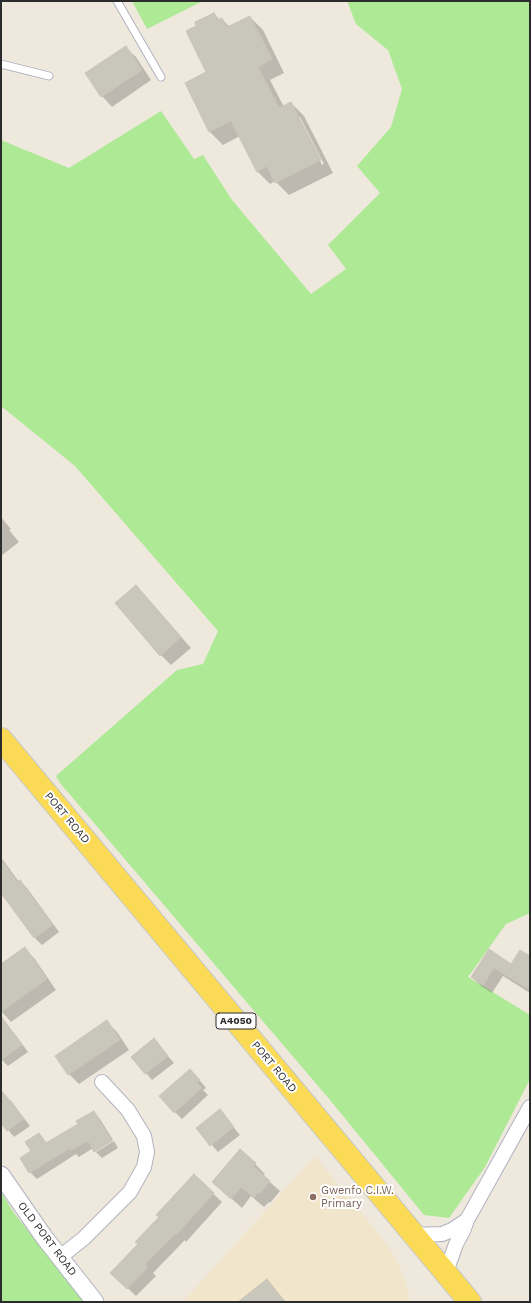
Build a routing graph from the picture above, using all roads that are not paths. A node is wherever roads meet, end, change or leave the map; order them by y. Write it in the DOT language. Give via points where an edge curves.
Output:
graph roads {
  1 [pos="117,1"];
  2 [pos="1,64"];
  3 [pos="49,76"];
  4 [pos="161,77"];
  5 [pos="1,739"];
  6 [pos="102,1082"];
  7 [pos="530,1108"];
  8 [pos="1,1175"];
  9 [pos="467,1220"];
  10 [pos="414,1235"];
  11 [pos="60,1258"];
  12 [pos="446,1272"];
  13 [pos="95,1302"];
  14 [pos="470,1302"];
  1 -- 4 [label="lane"];
  2 -- 3 [label="lane"];
  5 -- 10 [label="main road, PORT ROAD / A4050"];
  6 -- 11 [label="street" via="128,1110 144,1136 147,1152 144,1167 130,1192 92,1231"];
  7 -- 9 [label="street"];
  8 -- 11 [label="street, OLD PORT ROAD"];
  9 -- 10 [label="street" via="442,1234"];
  9 -- 12 [label="street"];
  10 -- 12 [label="main road, PORT ROAD / A4050"];
  11 -- 13 [label="street, OLD PORT ROAD"];
  12 -- 14 [label="main road, PORT ROAD / A4050"];
}
